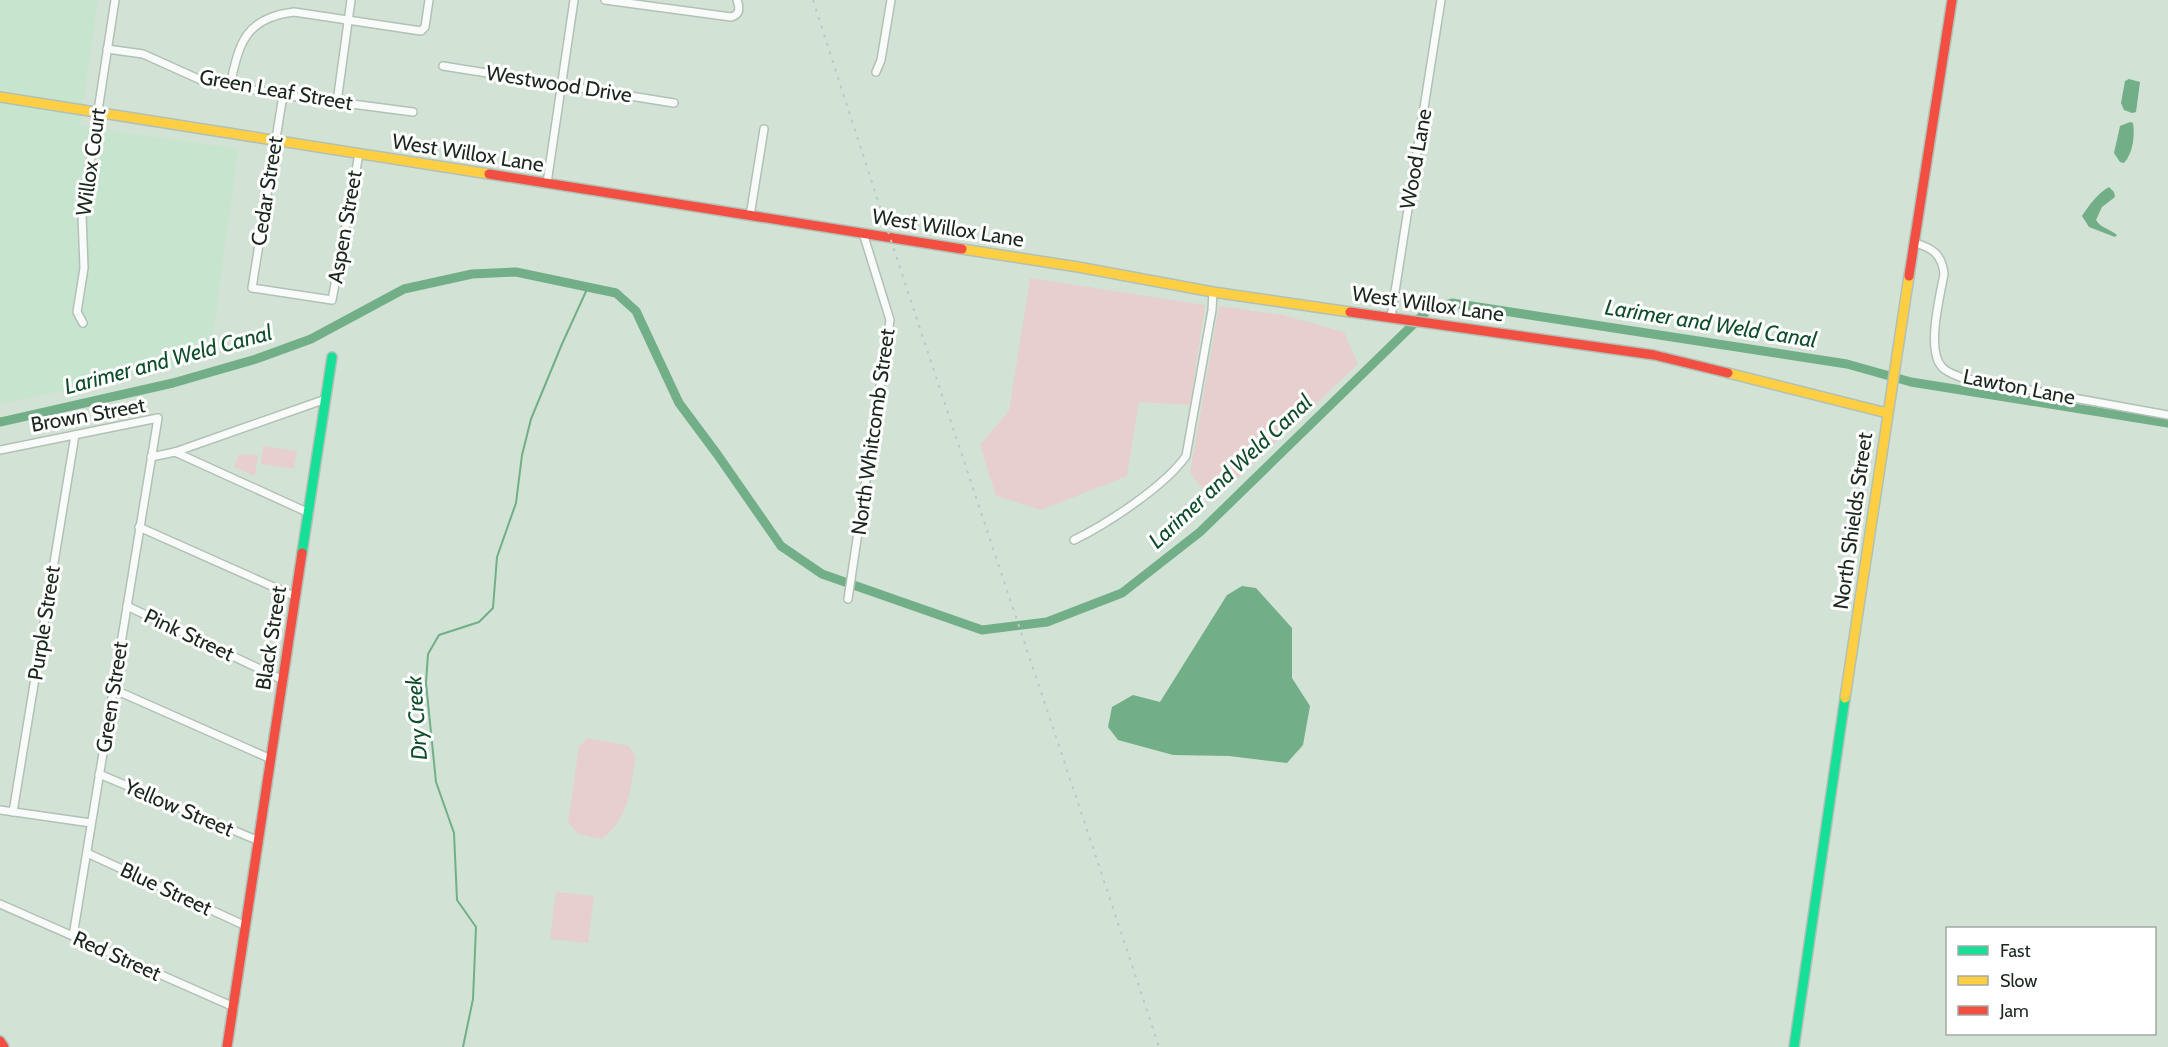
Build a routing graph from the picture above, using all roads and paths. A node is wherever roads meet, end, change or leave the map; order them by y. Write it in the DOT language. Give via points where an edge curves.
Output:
graph roads {
  1 [pos="115,0"];
  2 [pos="351,0"];
  3 [pos="429,0"];
  4 [pos="574,0"];
  5 [pos="604,0"];
  6 [pos="737,0"];
  7 [pos="891,0"];
  8 [pos="1441,0"];
  9 [pos="1952,0"];
  10 [pos="348,20"];
  11 [pos="107,49"];
  12 [pos="443,66"];
  13 [pos="876,72"];
  14 [pos="561,85"];
  15 [pos="230,86"];
  16 [pos="283,95"];
  17 [pos="0,97"];
  18 [pos="338,102"];
  19 [pos="674,103"];
  20 [pos="413,112"];
  21 [pos="97,113"];
  22 [pos="764,129"];
  23 [pos="275,141"];
  24 [pos="359,154"];
  25 [pos="547,183"];
  26 [pos="750,216"];
  27 [pos="863,234"];
  28 [pos="1915,243"];
  29 [pos="1213,292"];
  30 [pos="332,300"];
  31 [pos="1391,317"];
  32 [pos="83,323"];
  33 [pos="332,357"];
  34 [pos="326,399"];
  35 [pos="1887,413"];
  36 [pos="2168,415"];
  37 [pos="75,435"];
  38 [pos="0,450"];
  39 [pos="175,452"];
  40 [pos="151,457"];
  41 [pos="309,513"];
  42 [pos="140,527"];
  43 [pos="1074,540"];
  44 [pos="296,597"];
  45 [pos="848,599"];
  46 [pos="127,606"];
  47 [pos="283,680"];
  48 [pos="113,689"];
  49 [pos="271,759"];
  50 [pos="99,774"];
  51 [pos="0,810"];
  52 [pos="14,812"];
  53 [pos="92,823"];
  54 [pos="259,842"];
  55 [pos="87,852"];
  56 [pos="0,904"];
  57 [pos="246,926"];
  58 [pos="73,936"];
  59 [pos="234,1007"];
  60 [pos="0,1041"];
  61 [pos="4,1047"];
  62 [pos="227,1047"];
  63 [pos="1794,1047"];
  1 -- 11 [label="street, Willox Court"];
  2 -- 10 [label="street"];
  3 -- 10 [label="street" via="421,31"];
  4 -- 14 [label="street"];
  5 -- 6 [label="street" via="731,17 739,10"];
  7 -- 13 [label="street"];
  8 -- 31 [label="street, Wood Lane"];
  9 -- 28 [label="main road, North Shields Street"];
  10 -- 15 [label="street" via="294,12 274,14 255,25 240,45"];
  10 -- 18 [label="street"];
  11 -- 15 [label="street, Green Leaf Street" via="143,54 202,81"];
  11 -- 21 [label="street, Willox Court"];
  12 -- 14 [label="street, Westwood Drive"];
  14 -- 19 [label="street, Westwood Drive"];
  14 -- 25 [label="street"];
  15 -- 16 [label="street, Green Leaf Street"];
  16 -- 18 [label="street, Green Leaf Street"];
  16 -- 23 [label="street, Cedar Street"];
  17 -- 21 [label="main road, West Willox Lane"];
  18 -- 20 [label="street, Green Leaf Street"];
  21 -- 23 [label="main road, West Willox Lane"];
  21 -- 32 [label="street, Willox Court" via="82,215 84,268 77,312"];
  22 -- 26 [label="street"];
  23 -- 24 [label="main road, West Willox Lane"];
  23 -- 30 [label="street, Cedar Street" via="252,288"];
  24 -- 25 [label="main road, West Willox Lane"];
  24 -- 30 [label="street, Aspen Street"];
  25 -- 26 [label="main road, West Willox Lane"];
  26 -- 27 [label="main road, West Willox Lane"];
  27 -- 29 [label="main road, West Willox Lane"];
  27 -- 45 [label="street, North Whitcomb Street" via="890,320"];
  28 -- 35 [label="main road, North Shields Street"];
  28 -- 36 [label="street, Lawton Lane" via="1932,248 1943,265 1934,344 1942,368 1963,378"];
  29 -- 31 [label="main road, West Willox Lane"];
  29 -- 43 [label="street" via="1185,456 1177,469 1136,501 1102,526"];
  31 -- 35 [label="main road, West Willox Lane" via="1654,355"];
  33 -- 34 [label="main road, Black Street"];
  34 -- 39 [label="street"];
  34 -- 41 [label="main road, Black Street"];
  35 -- 63 [label="main road, North Shields Street"];
  37 -- 38 [label="street, Brown Street"];
  37 -- 40 [label="street, Brown Street" via="158,418"];
  37 -- 52 [label="street, Purple Street"];
  39 -- 40 [label="street"];
  39 -- 41 [label="street"];
  40 -- 42 [label="street, Green Street"];
  41 -- 44 [label="main road, Black Street"];
  42 -- 44 [label="street"];
  42 -- 46 [label="street, Green Street"];
  44 -- 47 [label="main road, Black Street"];
  46 -- 47 [label="street, Pink Street"];
  46 -- 48 [label="street, Green Street"];
  47 -- 49 [label="main road, Black Street"];
  48 -- 49 [label="street"];
  48 -- 50 [label="street, Green Street"];
  49 -- 54 [label="main road, Black Street"];
  50 -- 53 [label="street, Green Street"];
  50 -- 54 [label="street, Yellow Street"];
  51 -- 52 [label="street"];
  52 -- 53 [label="street"];
  53 -- 55 [label="street, Green Street"];
  54 -- 57 [label="main road, Black Street"];
  55 -- 57 [label="street, Blue Street"];
  55 -- 58 [label="street, Green Street"];
  56 -- 58 [label="street, Red Street"];
  57 -- 59 [label="main road, Black Street"];
  58 -- 59 [label="street, Red Street"];
  59 -- 62 [label="main road"];
  60 -- 61 [label="main road"];
}
